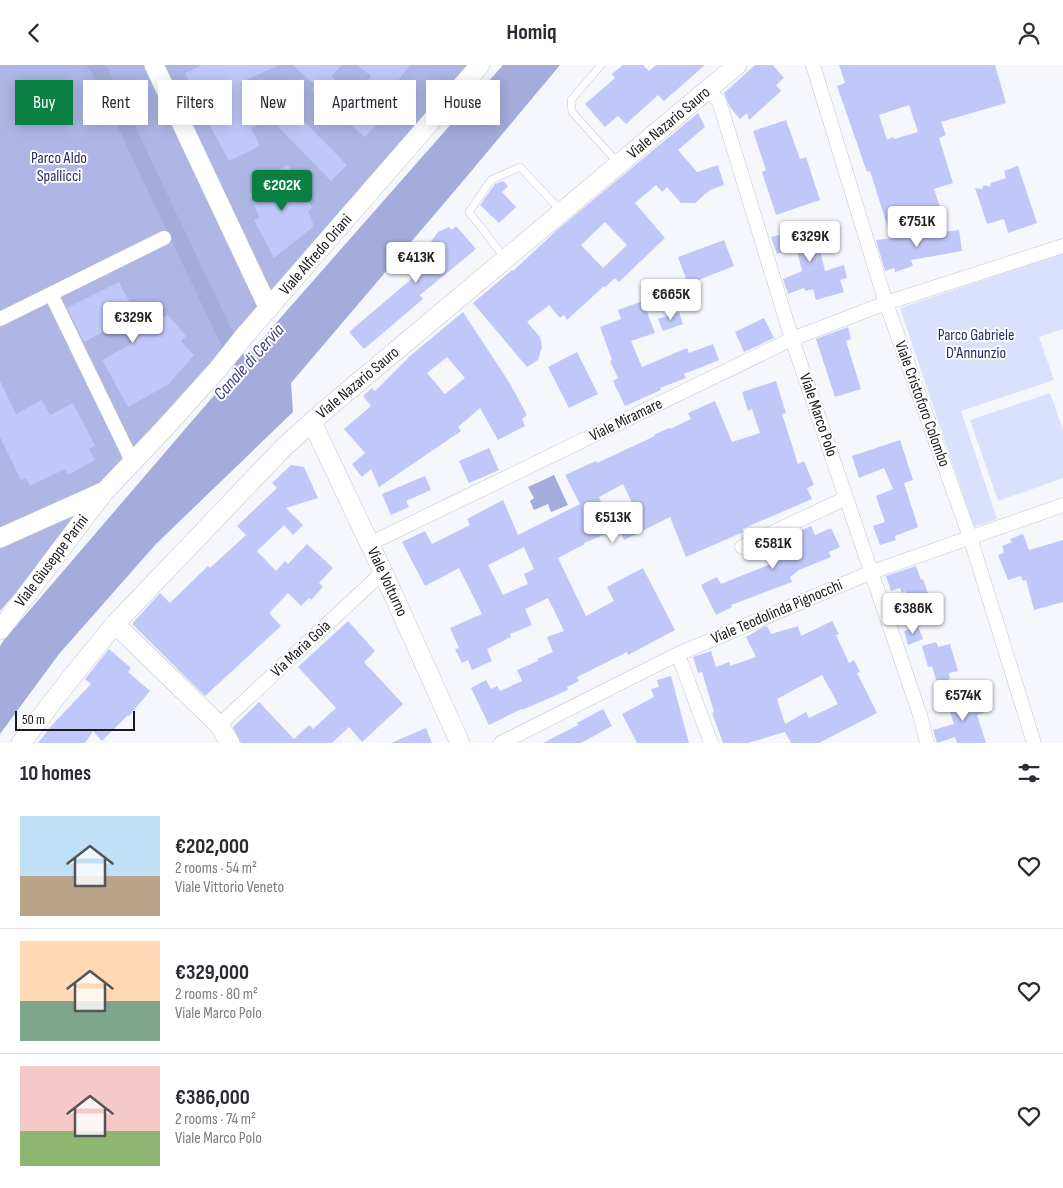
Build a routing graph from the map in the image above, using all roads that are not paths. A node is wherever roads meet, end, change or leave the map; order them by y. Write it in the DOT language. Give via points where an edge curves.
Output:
graph roads {
  1 [pos="154,65"];
  2 [pos="480,65"];
  3 [pos="601,65"];
  4 [pos="737,65"];
  5 [pos="813,65"];
  6 [pos="707,90"];
  7 [pos="619,164"];
  8 [pos="562,212"];
  9 [pos="164,238"];
  10 [pos="1063,246"];
  11 [pos="506,259"];
  12 [pos="51,293"];
  13 [pos="886,303"];
  14 [pos="269,309"];
  15 [pos="0,319"];
  16 [pos="792,339"];
  17 [pos="318,417"];
  18 [pos="133,463"];
  19 [pos="105,491"];
  20 [pos="846,498"];
  21 [pos="1063,505"];
  22 [pos="970,537"];
  23 [pos="0,538"];
  24 [pos="370,544"];
  25 [pos="742,547"];
  26 [pos="383,572"];
  27 [pos="872,572"];
  28 [pos="115,624"];
  29 [pos="0,630"];
  30 [pos="678,654"];
  31 [pos="219,725"];
  32 [pos="21,743"];
  33 [pos="230,743"];
  34 [pos="460,743"];
  35 [pos="501,743"];
  36 [pos="711,743"];
  37 [pos="927,743"];
  38 [pos="1034,743"];
  1 -- 14 [label="street"];
  2 -- 14 [label="street, Viale Alfredo Oriani"];
  3 -- 7 [label="lane" via="571,100 572,112"];
  4 -- 6 [label="street, Viale Nazario Sauro"];
  5 -- 13 [label="street, Viale Cristoforo Colombo"];
  6 -- 7 [label="street, Viale Nazario Sauro"];
  6 -- 16 [label="street, Viale Marco Polo" via="719,101"];
  7 -- 8 [label="street, Viale Nazario Sauro"];
  8 -- 11 [label="street, Viale Nazario Sauro"];
  8 -- 11 [label="lane" via="520,167 491,180 469,212"];
  9 -- 12 [label="street"];
  10 -- 13 [label="street, Viale Miramare"];
  11 -- 17 [label="street, Viale Nazario Sauro"];
  12 -- 15 [label="street"];
  12 -- 18 [label="street"];
  13 -- 16 [label="street, Viale Miramare"];
  13 -- 22 [label="street, Viale Cristoforo Colombo"];
  14 -- 18 [label="street, Viale Alfredo Oriani"];
  16 -- 20 [label="street, Viale Marco Polo"];
  16 -- 24 [label="street, Viale Miramare"];
  17 -- 24 [label="street, Viale Volturno"];
  17 -- 28 [label="street, Viale Nazario Sauro" via="284,447"];
  18 -- 19 [label="street, Viale Alfredo Oriani"];
  19 -- 23 [label="street, Viale Alfredo Oriani"];
  19 -- 29 [label="street, Viale Giuseppe Parini"];
  20 -- 25 [label="street"];
  20 -- 27 [label="street, Viale Marco Polo"];
  21 -- 22 [label="street, Viale Teodolinda Pignocchi"];
  22 -- 27 [label="street, Viale Teodolinda Pignocchi"];
  22 -- 38 [label="street, Viale Cristoforo Colombo"];
  24 -- 26 [label="street, Viale Volturno"];
  26 -- 31 [label="street, Via Maria Goia"];
  26 -- 34 [label="street, Viale Volturno"];
  27 -- 30 [label="street, Viale Teodolinda Pignocchi"];
  27 -- 37 [label="street, Viale Marco Polo"];
  28 -- 31 [label="street"];
  28 -- 32 [label="street, Viale Nazario Sauro"];
  30 -- 35 [label="street, Viale Teodolinda Pignocchi"];
  30 -- 36 [label="street"];
  31 -- 33 [label="street"];
}
